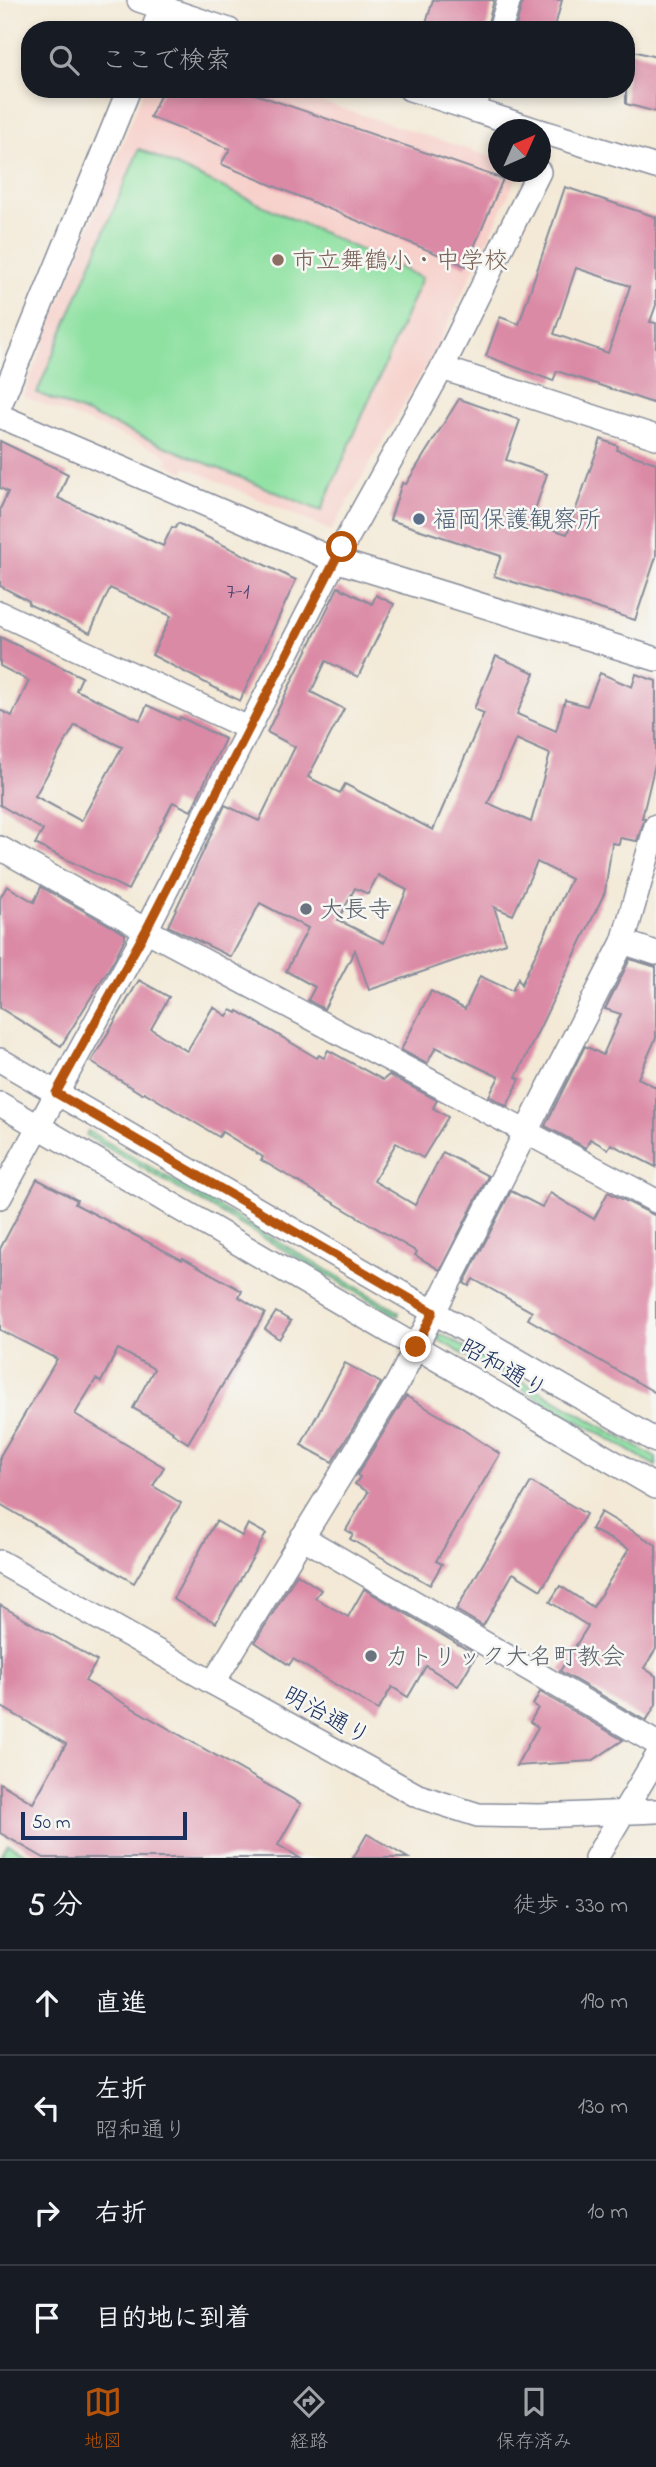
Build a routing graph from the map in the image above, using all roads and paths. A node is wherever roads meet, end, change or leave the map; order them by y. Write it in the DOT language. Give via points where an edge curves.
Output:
graph roads {
  1 [pos="139,0"];
  2 [pos="509,0"];
  3 [pos="163,4"];
  4 [pos="156,21"];
  5 [pos="206,21"];
  6 [pos="502,21"];
  7 [pos="124,98"];
  8 [pos="477,100"];
  9 [pos="517,119"];
  10 [pos="551,134"];
  11 [pos="656,167"];
  12 [pos="534,182"];
  13 [pos="442,368"];
  14 [pos="0,405"];
  15 [pos="0,416"];
  16 [pos="656,436"];
  17 [pos="335,560"];
  18 [pos="0,613"];
  19 [pos="656,659"];
  20 [pos="248,728"];
  21 [pos="656,826"];
  22 [pos="0,848"];
  23 [pos="146,930"];
  24 [pos="624,942"];
  25 [pos="656,953"];
  26 [pos="0,1060"];
  27 [pos="56,1093"];
  28 [pos="0,1104"];
  29 [pos="37,1126"];
  30 [pos="525,1132"];
  31 [pos="0,1197"];
  32 [pos="656,1201"];
  33 [pos="433,1312"];
  34 [pos="416,1347"];
  35 [pos="656,1441"];
  36 [pos="656,1487"];
  37 [pos="302,1537"];
  38 [pos="0,1562"];
  39 [pos="213,1683"];
  40 [pos="656,1743"];
  41 [pos="656,1758"];
  42 [pos="656,1811"];
  43 [pos="624,1812"];
  44 [pos="596,1858"];
  1 -- 3 [label="street"];
  2 -- 6 [label="street"];
  3 -- 4 [label="street"];
  3 -- 5 [label="street"];
  7 -- 14 [label="street"];
  8 -- 9 [label="street"];
  10 -- 11 [label="street"];
  12 -- 13 [label="street"];
  13 -- 16 [label="street"];
  13 -- 17 [label="street"];
  15 -- 17 [label="street"];
  17 -- 19 [label="street"];
  17 -- 20 [label="street"];
  18 -- 20 [label="street"];
  20 -- 23 [label="street"];
  21 -- 24 [label="street"];
  22 -- 23 [label="street"];
  23 -- 27 [label="street"];
  23 -- 30 [label="street"];
  24 -- 25 [label="street"];
  24 -- 30 [label="street"];
  26 -- 27 [label="street, 昭和通り"];
  27 -- 29 [label="street"];
  27 -- 33 [label="street, 昭和通り"];
  28 -- 29 [label="street, 昭和通り"];
  29 -- 31 [label="street"];
  29 -- 34 [label="street, 昭和通り"];
  30 -- 32 [label="street"];
  30 -- 33 [label="street"];
  33 -- 34 [label="street"];
  33 -- 35 [label="street, 昭和通り"];
  34 -- 36 [label="street, 昭和通り"];
  34 -- 37 [label="street"];
  37 -- 39 [label="street"];
  37 -- 40 [label="street"];
  38 -- 39 [label="street, 明治通り"];
  39 -- 43 [label="street, 明治通り" via="418,1796 478,1815"];
  41 -- 43 [label="street"];
  42 -- 43 [label="street, 明治通り"];
  43 -- 44 [label="street"];
}
